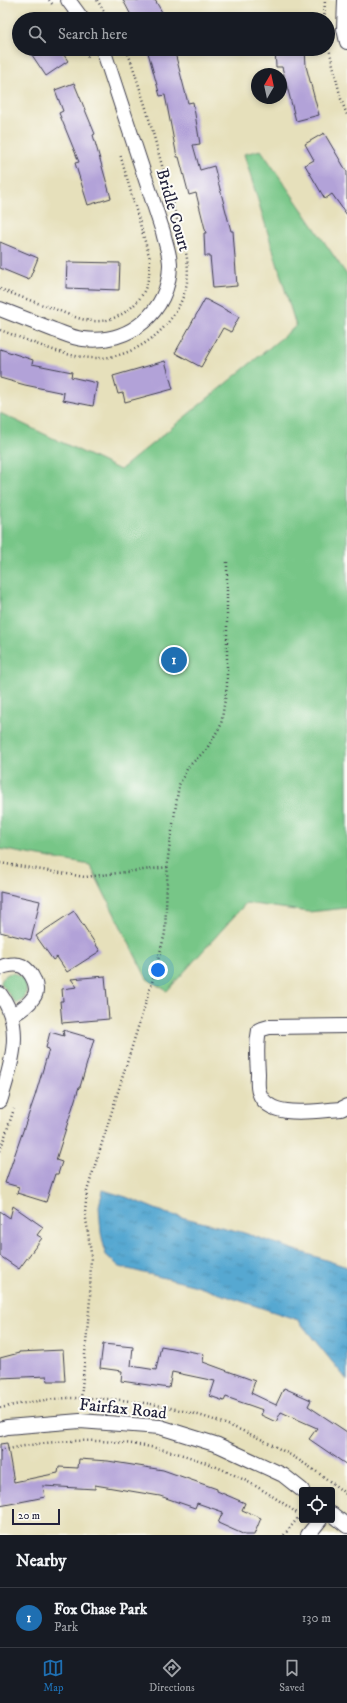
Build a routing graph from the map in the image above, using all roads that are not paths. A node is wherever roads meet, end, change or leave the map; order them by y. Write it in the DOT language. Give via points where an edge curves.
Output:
graph roads {
  1 [pos="68,0"];
  2 [pos="345,0"];
  3 [pos="77,12"];
  4 [pos="347,42"];
  5 [pos="105,56"];
  6 [pos="0,309"];
  7 [pos="0,968"];
  8 [pos="0,994"];
  9 [pos="11,1016"];
  10 [pos="347,1026"];
  11 [pos="0,1101"];
  12 [pos="347,1106"];
  13 [pos="0,1429"];
  14 [pos="299,1488"];
  15 [pos="335,1516"];
  16 [pos="318,1523"];
  17 [pos="347,1526"];
  18 [pos="308,1535"];
  1 -- 3 [label="street"];
  2 -- 4 [label="street" via="344,29"];
  5 -- 6 [label="street, Bridle Court" via="163,232 170,263 168,284 160,303 148,318 134,330 103,340 81,339"];
  7 -- 9 [label="street" via="5,965 21,965 32,974 36,987 34,997 23,1009"];
  8 -- 9 [label="street"];
  9 -- 11 [label="street" via="14,1047"];
  10 -- 12 [label="street" via="269,1027 259,1030 257,1046 259,1092 270,1107 289,1112 341,1109"];
  13 -- 14 [label="street, Fairfax Road" via="80,1421 160,1427 218,1445 283,1475"];
  15 -- 17 [label="street"];
  16 -- 18 [label="street"];
}
